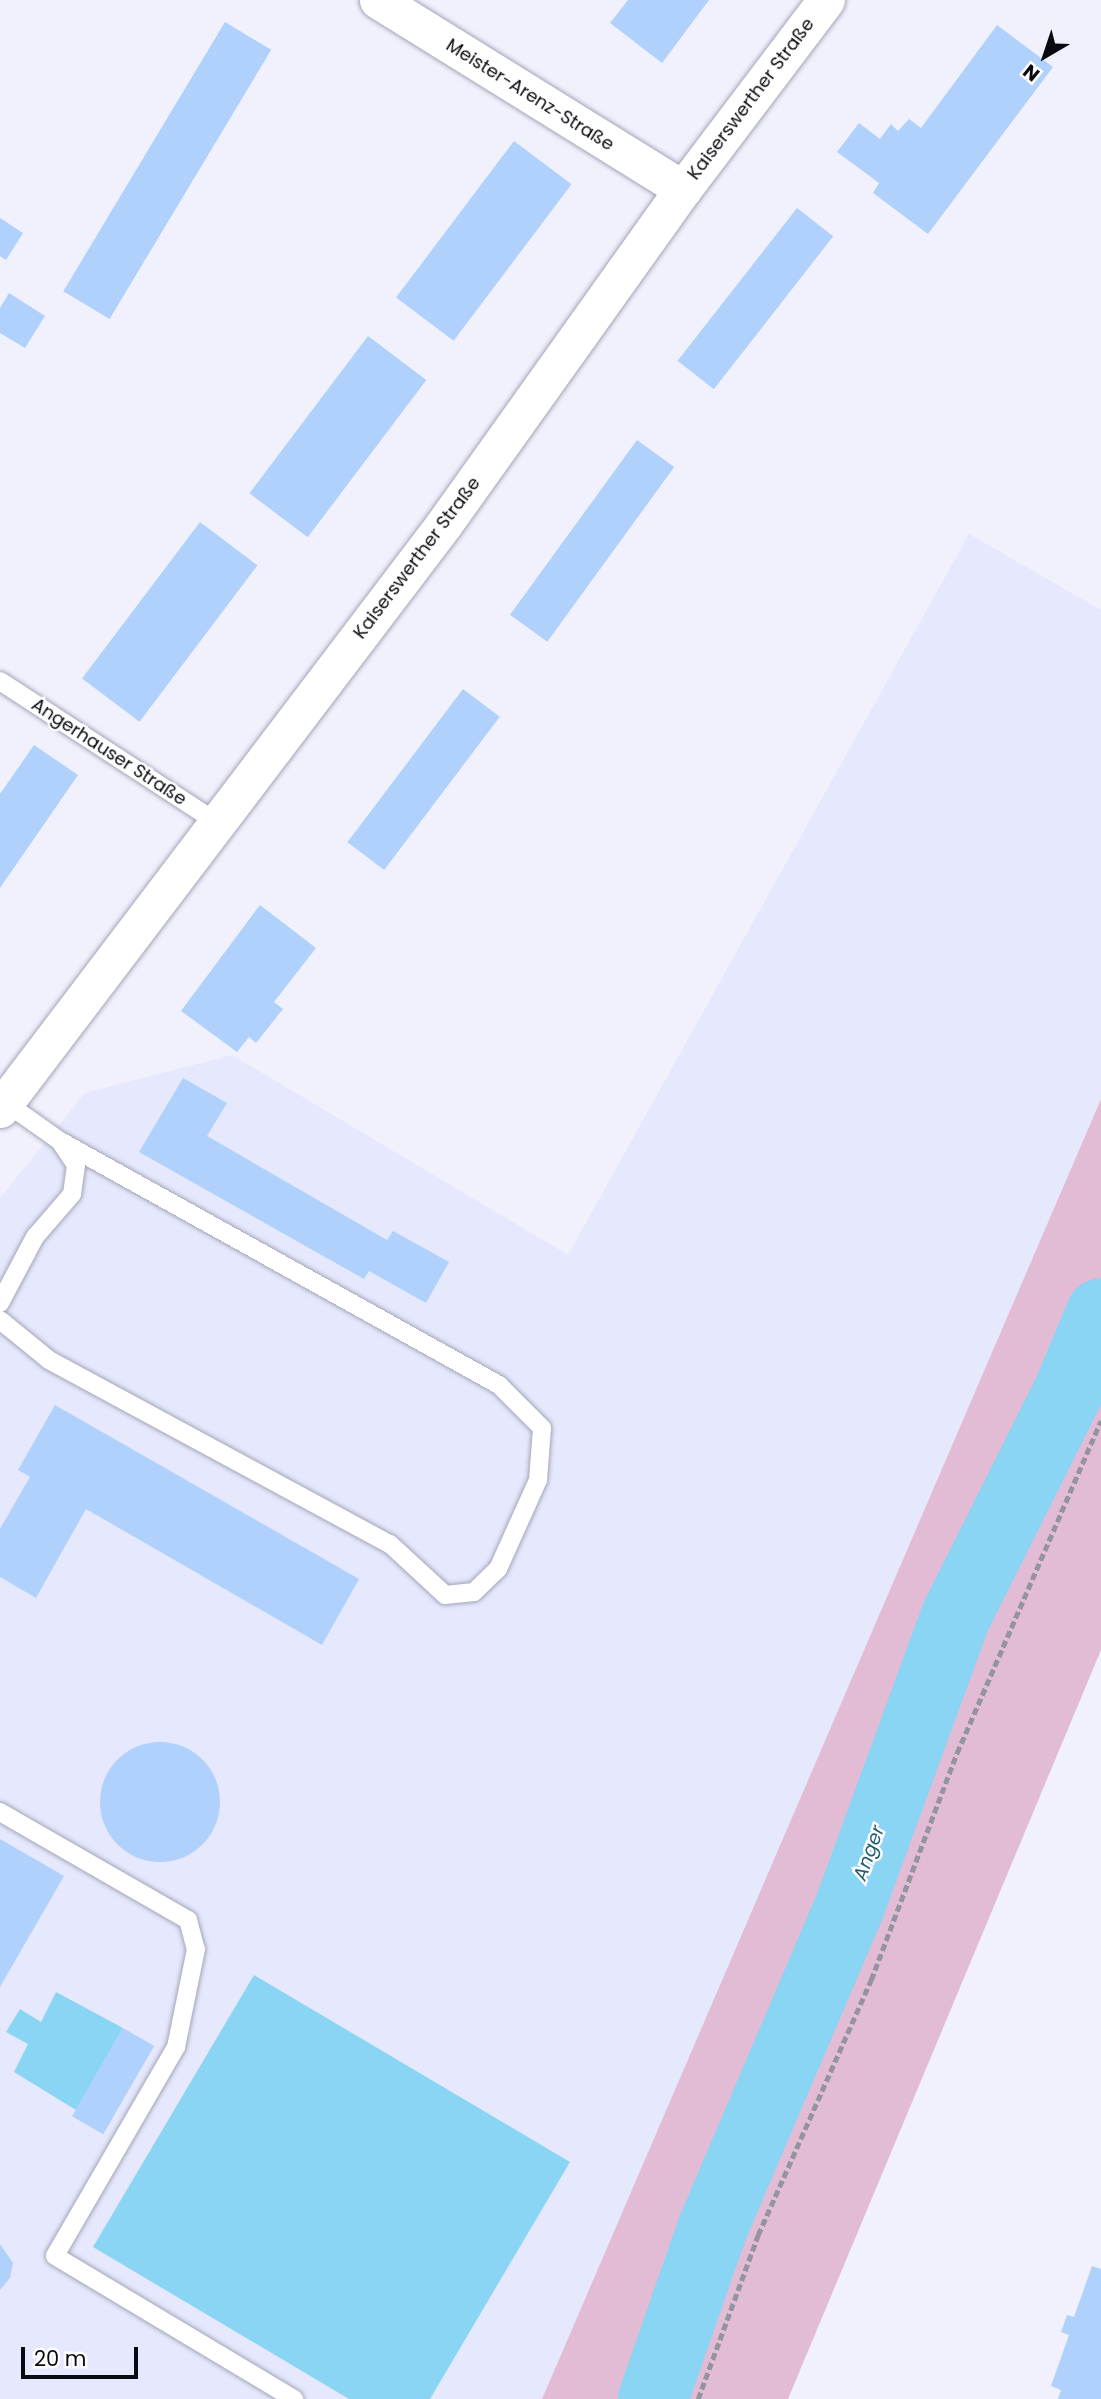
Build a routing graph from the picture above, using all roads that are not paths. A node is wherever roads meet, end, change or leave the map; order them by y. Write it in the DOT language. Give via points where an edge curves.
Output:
graph roads {
  1 [pos="378,0"];
  2 [pos="826,0"];
  3 [pos="683,189"];
  4 [pos="0,681"];
  5 [pos="218,823"];
  6 [pos="3,1106"];
  7 [pos="60,1141"];
  8 [pos="0,1303"];
  9 [pos="0,1320"];
  10 [pos="0,1812"];
  11 [pos="294,2399"];
  1 -- 3 [label="street, Meister-Arenz-Straße"];
  2 -- 3 [label="street, Kaiserswerther Straße"];
  3 -- 5 [label="street, Kaiserswerther Straße" via="444,524"];
  4 -- 5 [label="lane, Angerhauser Straße"];
  5 -- 6 [label="street, Kaiserswerther Straße"];
  6 -- 7 [label="lane"];
  7 -- 8 [label="lane" via="76,1165 72,1195 35,1237"];
  7 -- 9 [label="lane" via="499,1385 542,1428 538,1480 498,1569 474,1592 445,1595 390,1544 49,1360"];
  10 -- 11 [label="lane" via="188,1920 196,1949 176,2047 55,2256"];
}
